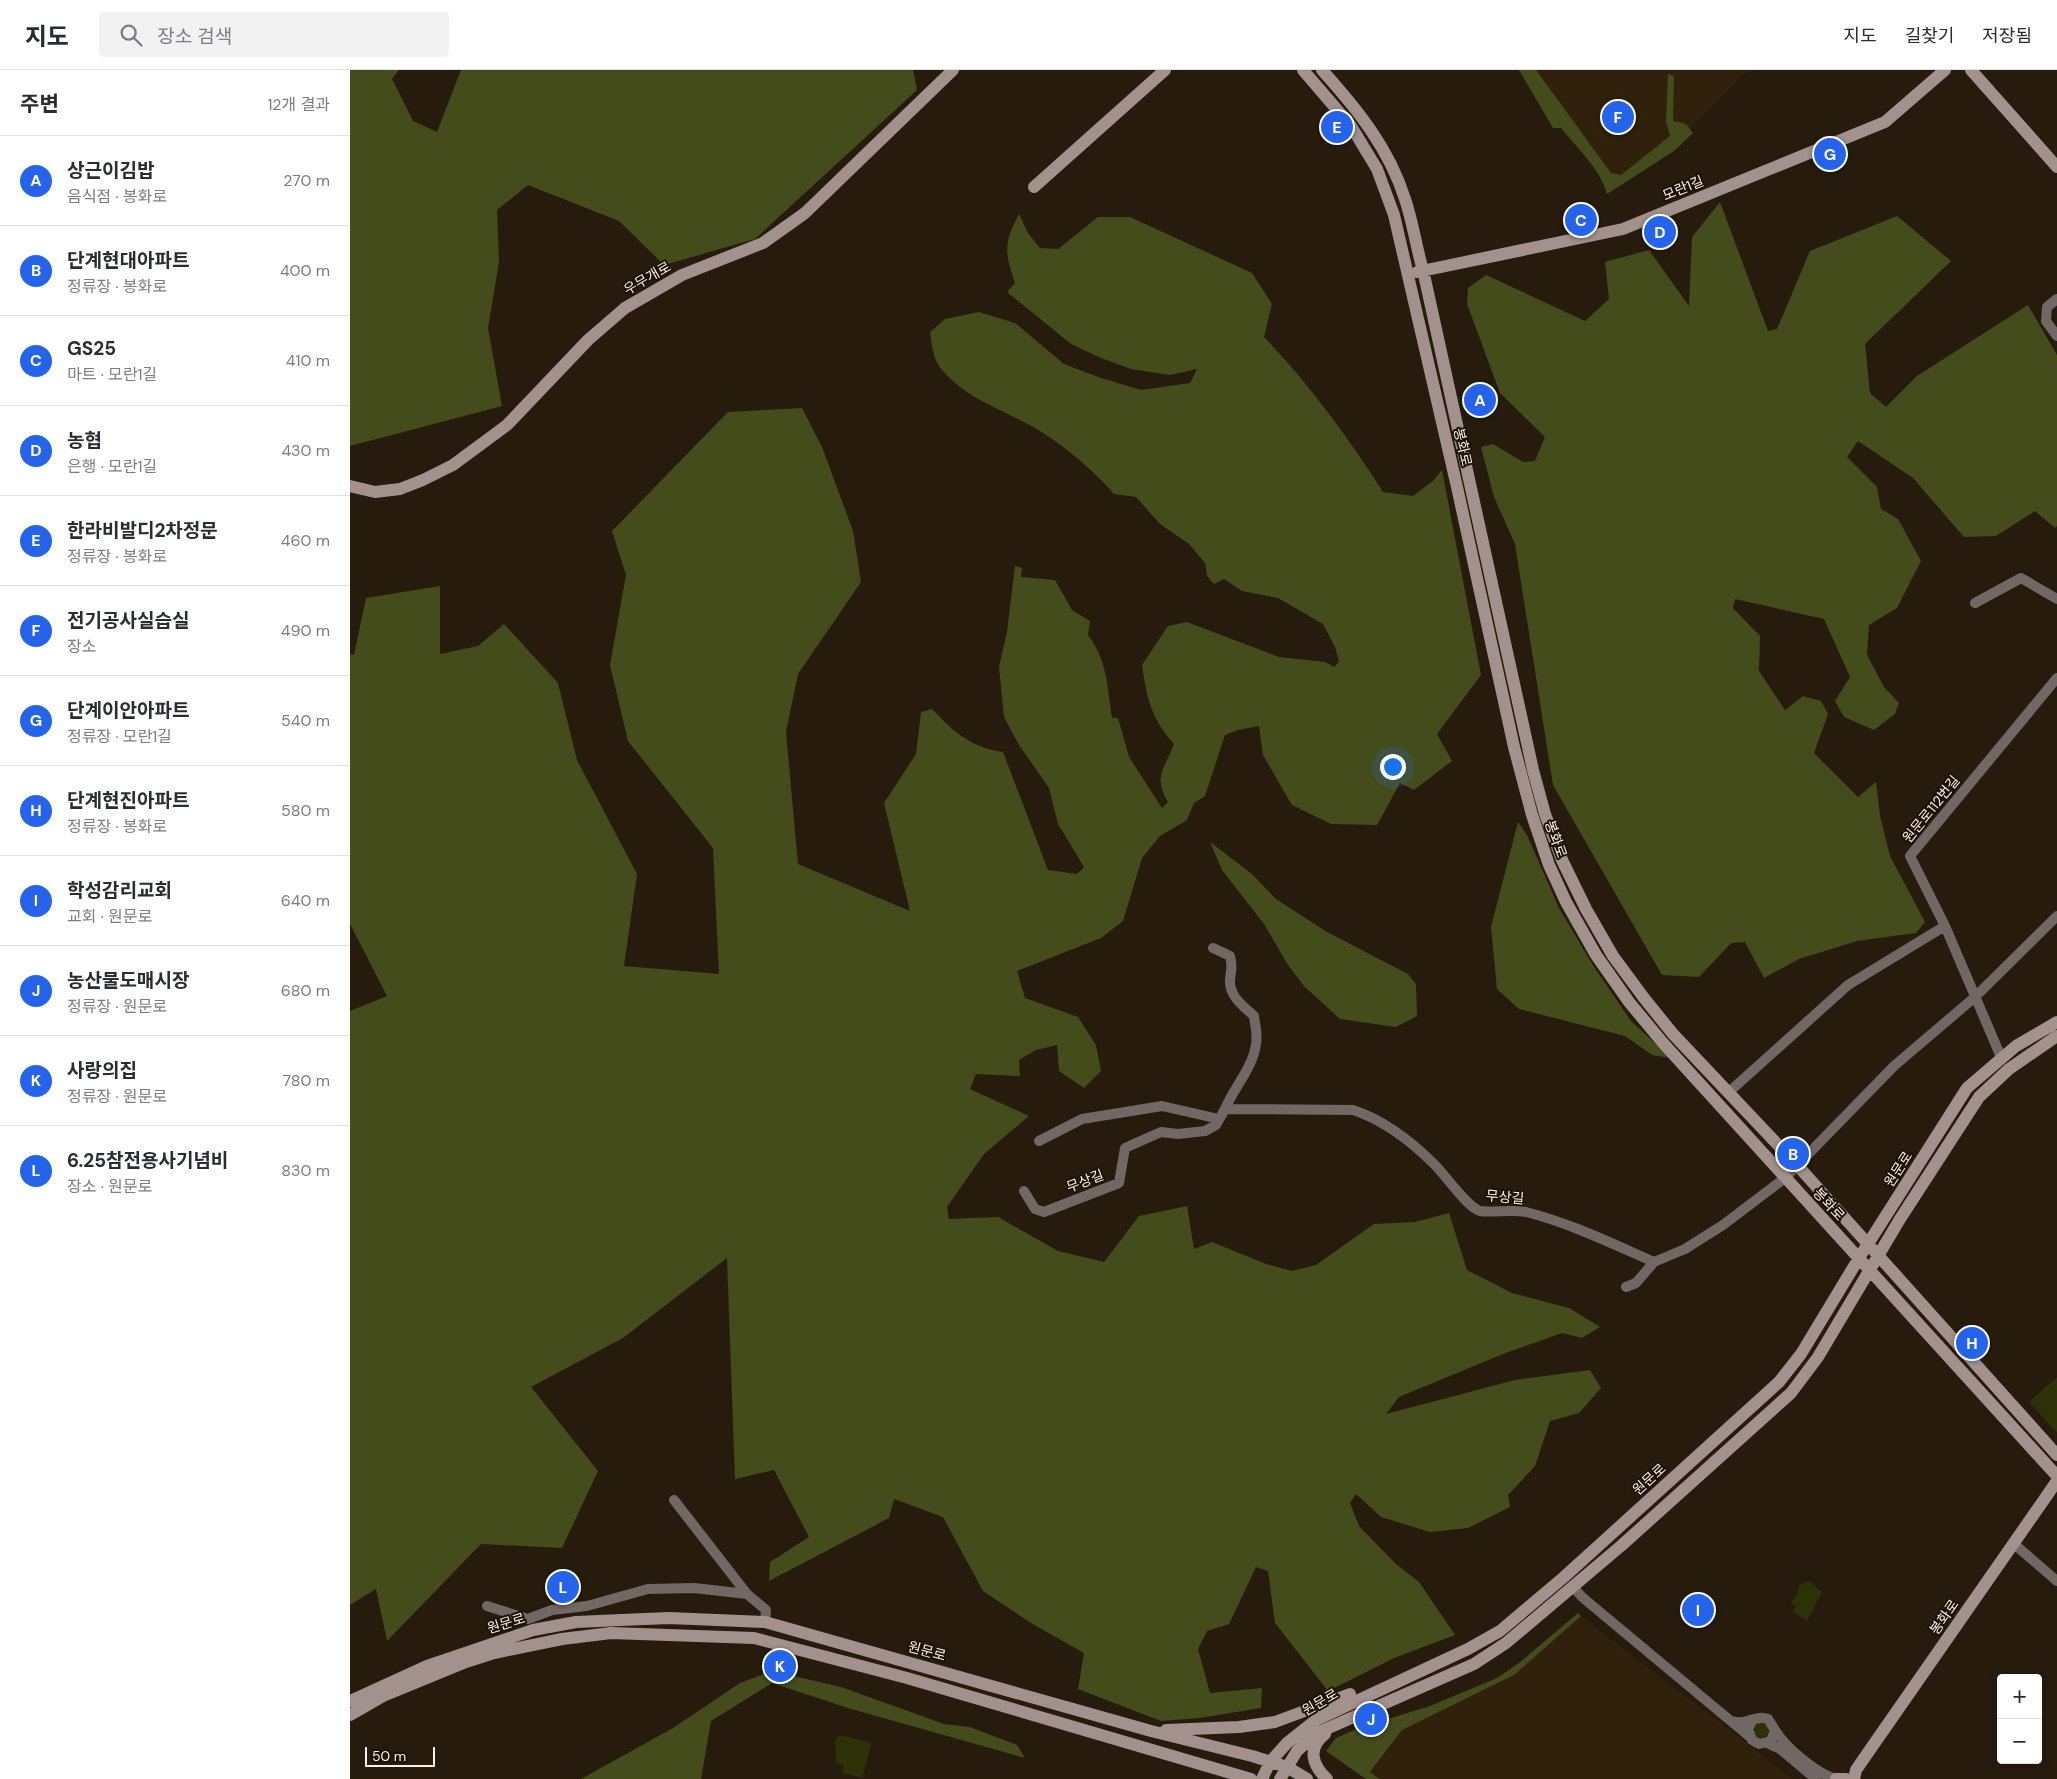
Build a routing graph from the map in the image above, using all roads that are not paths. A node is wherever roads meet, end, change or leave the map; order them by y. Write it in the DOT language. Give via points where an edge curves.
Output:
graph roads {
  1 [pos="953,70"];
  2 [pos="1165,70"];
  3 [pos="1303,70"];
  4 [pos="1322,70"];
  5 [pos="1945,70"];
  6 [pos="1971,70"];
  7 [pos="2057,167"];
  8 [pos="1034,187"];
  9 [pos="1423,270"];
  10 [pos="1408,276"];
  11 [pos="2057,299"];
  12 [pos="2057,336"];
  13 [pos="350,486"];
  14 [pos="2057,599"];
  15 [pos="1975,603"];
  16 [pos="2057,678"];
  17 [pos="2057,916"];
  18 [pos="1945,926"];
  19 [pos="1213,948"];
  20 [pos="1974,997"];
  21 [pos="2057,1022"];
  22 [pos="2057,1036"];
  23 [pos="2001,1057"];
  24 [pos="2009,1069"];
  25 [pos="1729,1092"];
  26 [pos="1225,1109"];
  27 [pos="1220,1119"];
  28 [pos="1039,1141"];
  29 [pos="1798,1166"];
  30 [pos="1785,1178"];
  31 [pos="1024,1191"];
  32 [pos="1867,1246"];
  33 [pos="1879,1256"];
  34 [pos="1859,1258"];
  35 [pos="1654,1262"];
  36 [pos="1870,1270"];
  37 [pos="1626,1286"];
  38 [pos="2057,1455"];
  39 [pos="2057,1476"];
  40 [pos="2057,1481"];
  41 [pos="674,1500"];
  42 [pos="2014,1544"];
  43 [pos="1564,1577"];
  44 [pos="2057,1581"];
  45 [pos="1573,1587"];
  46 [pos="747,1594"];
  47 [pos="487,1606"];
  48 [pos="765,1622"];
  49 [pos="531,1624"];
  50 [pos="1468,1649"];
  51 [pos="350,1701"];
  52 [pos="350,1715"];
  53 [pos="1725,1717"];
  54 [pos="1341,1722"];
  55 [pos="1752,1722"];
  56 [pos="1775,1730"];
  57 [pos="1151,1731"];
  58 [pos="1750,1737"];
  59 [pos="1767,1743"];
  60 [pos="1270,1762"];
  61 [pos="1286,1767"];
  62 [pos="1845,1777"];
  63 [pos="1252,1779"];
  64 [pos="1262,1779"];
  65 [pos="1280,1779"];
  66 [pos="1307,1779"];
  67 [pos="1327,1779"];
  68 [pos="1816,1779"];
  1 -- 13 [label="street, 우무개로" via="805,213 763,243 682,275 625,308 588,340 507,426 454,465 400,489 375,492"];
  2 -- 8 [label="street"];
  3 -- 10 [label="street, 봉화로" via="1351,126 1377,169 1394,215"];
  4 -- 9 [label="street, 봉화로" via="1360,113 1387,155 1405,198"];
  5 -- 9 [label="street, 모란1길" via="1885,122 1623,229"];
  6 -- 7 [label="street"];
  9 -- 10 [label="street, 모란1길"];
  9 -- 25 [label="street, 봉화로" via="1533,770 1548,823 1562,860 1613,956 1673,1034"];
  10 -- 30 [label="street, 봉화로" via="1514,747 1549,865 1596,955 1629,1002"];
  11 -- 12 [label="street" via="2047,308 2046,321"];
  14 -- 15 [label="street" via="2021,578"];
  16 -- 18 [label="street, 원문로112번길" via="1910,856"];
  17 -- 20 [label="street"];
  18 -- 20 [label="street, 원문로112번길"];
  18 -- 25 [label="street" via="1848,985"];
  19 -- 26 [label="street" via="1230,956 1233,967 1231,990 1254,1016 1257,1043"];
  20 -- 23 [label="street, 원문로112번길"];
  20 -- 29 [label="street" via="1894,1066"];
  21 -- 23 [label="street, 원문로"];
  22 -- 24 [label="street, 원문로"];
  23 -- 24 [label="street"];
  23 -- 32 [label="street, 원문로" via="1967,1088"];
  24 -- 33 [label="street, 원문로" via="1979,1096"];
  25 -- 29 [label="street, 봉화로"];
  26 -- 27 [label="street"];
  26 -- 35 [label="street, 무상길" via="1354,1110 1373,1116 1434,1164 1480,1211 1525,1212 1588,1233"];
  27 -- 28 [label="street" via="1162,1106 1082,1119"];
  27 -- 31 [label="street, 무상길" via="1205,1131 1160,1132 1125,1148 1119,1183 1044,1212 1035,1209"];
  29 -- 30 [label="street"];
  29 -- 32 [label="street, 봉화로"];
  30 -- 34 [label="street, 봉화로"];
  30 -- 35 [label="street" via="1723,1225"];
  32 -- 33 [label="street, 봉화로"];
  32 -- 34 [label="street, 원문로"];
  33 -- 36 [label="street, 원문로"];
  33 -- 38 [label="street"];
  34 -- 36 [label="street, 봉화로"];
  34 -- 43 [label="street, 원문로" via="1791,1369"];
  35 -- 37 [label="street" via="1636,1283"];
  36 -- 39 [label="street, 봉화로"];
  36 -- 45 [label="street, 원문로" via="1809,1370 1791,1393"];
  40 -- 42 [label="street, 봉화로"];
  41 -- 46 [label="street"];
  42 -- 44 [label="street"];
  42 -- 62 [label="street, 봉화로"];
  43 -- 45 [label="street"];
  43 -- 50 [label="street, 원문로" via="1500,1631"];
  45 -- 53 [label="street"];
  45 -- 54 [label="street, 원문로" via="1506,1644 1474,1664"];
  46 -- 48 [label="street" via="766,1610"];
  46 -- 49 [label="street" via="694,1588 648,1589 587,1606 552,1610"];
  47 -- 49 [label="street"];
  48 -- 49 [label="street, 원문로" via="701,1619"];
  48 -- 57 [label="street, 원문로"];
  49 -- 51 [label="street, 원문로"];
  50 -- 57 [label="street" via="1275,1722"];
  50 -- 60 [label="street, 원문로" via="1316,1720 1287,1743"];
  52 -- 63 [label="street, 원문로" via="384,1696 466,1662 562,1639 611,1633 754,1638 907,1678"];
  53 -- 55 [label="street" via="1739,1723"];
  53 -- 58 [label="street"];
  54 -- 61 [label="street, 원문로" via="1317,1732"];
  54 -- 67 [label="street" via="1319,1739 1312,1751 1315,1765"];
  55 -- 56 [label="street" via="1758,1718 1768,1719"];
  55 -- 58 [label="street" via="1748,1729"];
  56 -- 59 [label="street"];
  56 -- 62 [label="street" via="1824,1774"];
  57 -- 60 [label="street, 원문로"];
  58 -- 59 [label="street" via="1759,1744"];
  59 -- 68 [label="street" via="1780,1749"];
  60 -- 61 [label="street"];
  60 -- 64 [label="street"];
  61 -- 65 [label="street, 원문로"];
  61 -- 66 [label="street"];
}
